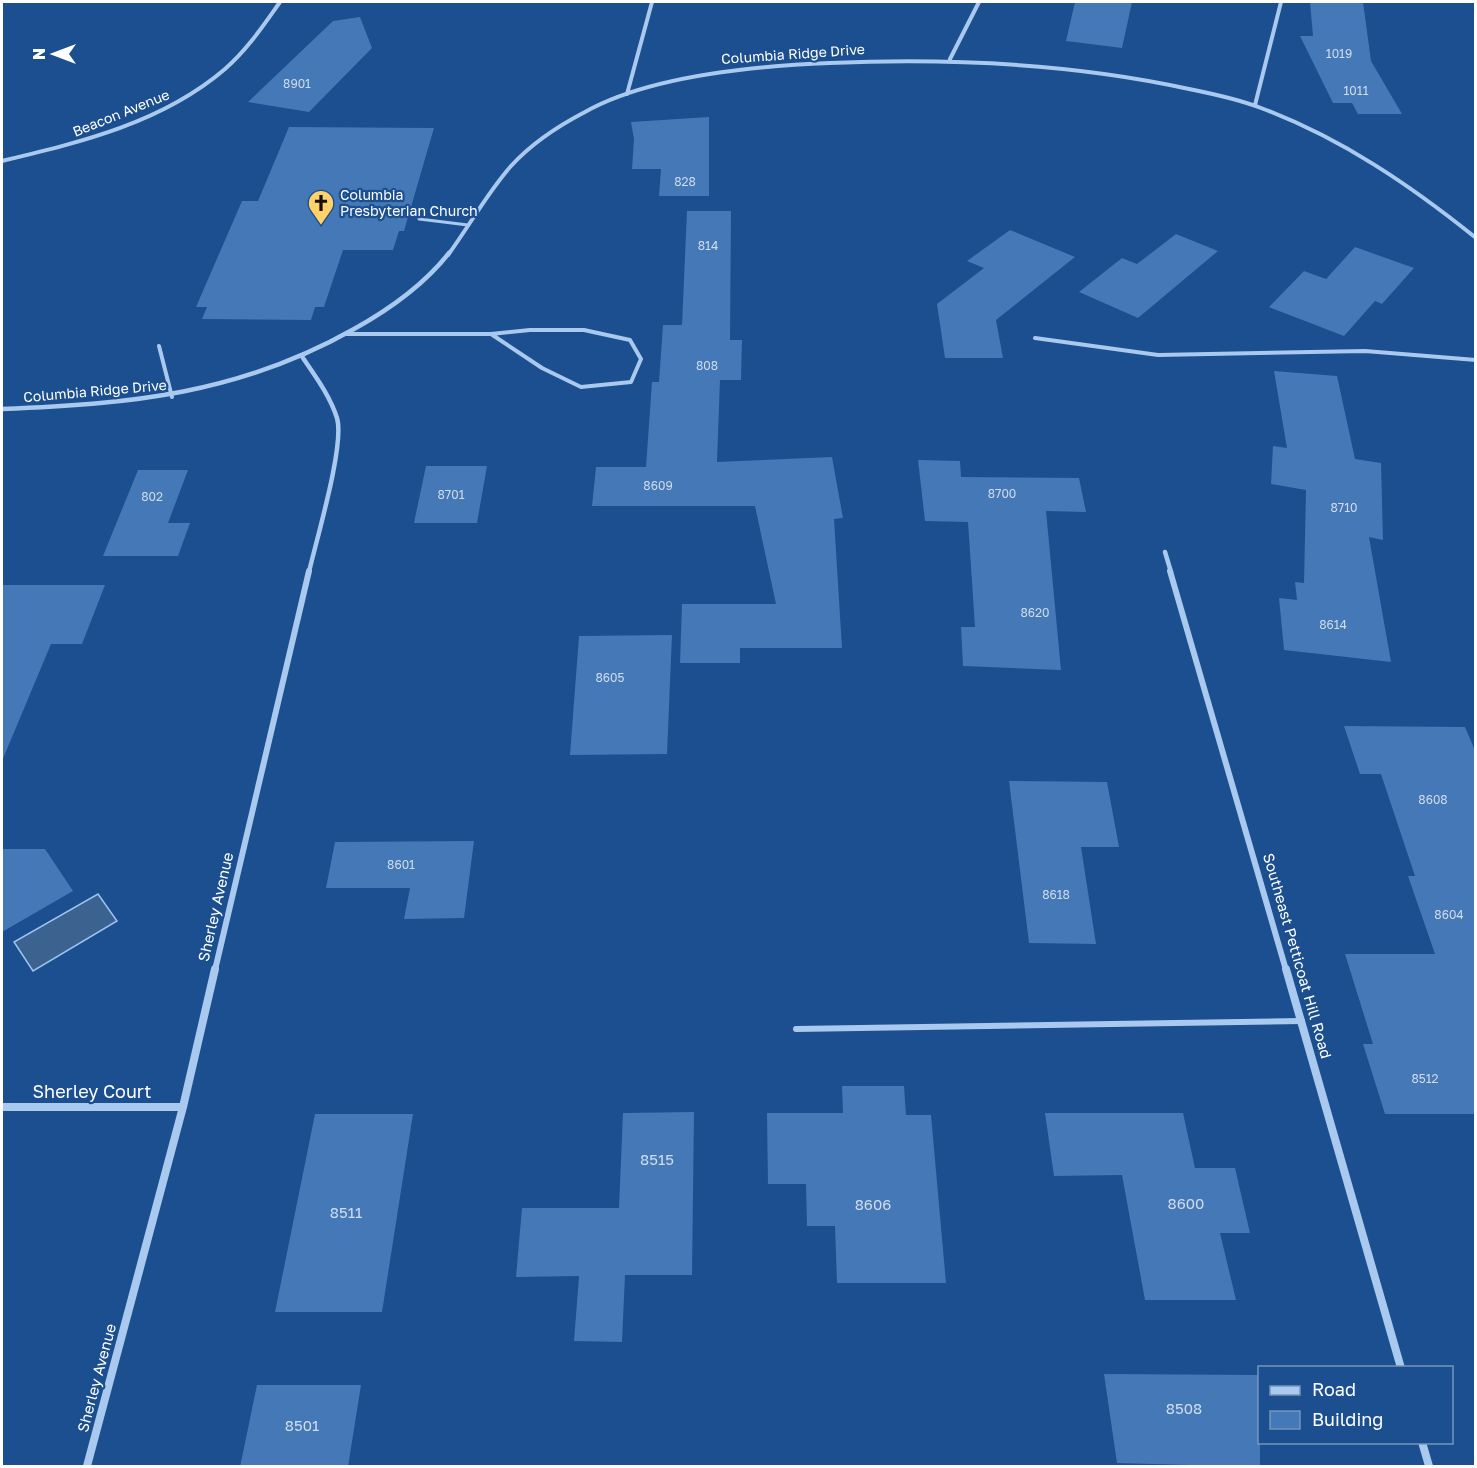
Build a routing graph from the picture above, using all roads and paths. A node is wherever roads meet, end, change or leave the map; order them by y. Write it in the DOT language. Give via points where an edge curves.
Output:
graph roads {
  1 [pos="280,2"];
  2 [pos="652,2"];
  3 [pos="979,2"];
  4 [pos="1281,2"];
  5 [pos="950,59"];
  6 [pos="627,94"];
  7 [pos="1256,105"];
  8 [pos="2,161"];
  9 [pos="419,219"];
  10 [pos="468,225"];
  11 [pos="1476,238"];
  12 [pos="347,334"];
  13 [pos="491,334"];
  14 [pos="1035,338"];
  15 [pos="159,346"];
  16 [pos="303,358"];
  17 [pos="1476,360"];
  18 [pos="172,397"];
  19 [pos="2,410"];
  20 [pos="1165,552"];
  21 [pos="1302,1021"];
  22 [pos="796,1029"];
  23 [pos="2,1107"];
  24 [pos="183,1107"];
  25 [pos="1400,1366"];
  26 [pos="1422,1444"];
  27 [pos="87,1467"];
  28 [pos="1429,1467"];
  1 -- 8 [label="street, Beacon Avenue" via="249,46 224,71 168,108 64,147"];
  2 -- 6 [label="street"];
  3 -- 5 [label="street"];
  4 -- 7 [label="street"];
  5 -- 6 [label="street, Columbia Ridge Drive" via="760,66 688,77"];
  5 -- 7 [label="street, Columbia Ridge Drive" via="1136,77"];
  6 -- 10 [label="street, Columbia Ridge Drive" via="587,110 537,141 510,167"];
  7 -- 11 [label="street, Columbia Ridge Drive" via="1357,151 1437,205"];
  9 -- 10 [label="lane"];
  10 -- 12 [label="street, Columbia Ridge Drive" via="438,268 393,305"];
  12 -- 13 [label="lane"];
  12 -- 16 [label="street, Columbia Ridge Drive"];
  13 -- 13 [label="lane" via="542,368 581,387 631,382 641,359 630,340 584,330"];
  14 -- 17 [label="lane" via="1158,355 1365,351"];
  15 -- 18 [label="lane"];
  16 -- 18 [label="street, Columbia Ridge Drive" via="246,379"];
  16 -- 24 [label="street, Sherley Avenue" via="328,395 338,420 336,456"];
  18 -- 19 [label="street, Columbia Ridge Drive"];
  20 -- 21 [label="street, Southeast Petticoat Hill Road"];
  21 -- 22 [label="lane"];
  21 -- 25 [label="street, Southeast Petticoat Hill Road"];
  23 -- 24 [label="street, Sherley Court"];
  24 -- 27 [label="street, Sherley Avenue"];
  26 -- 28 [label="street"];
}
